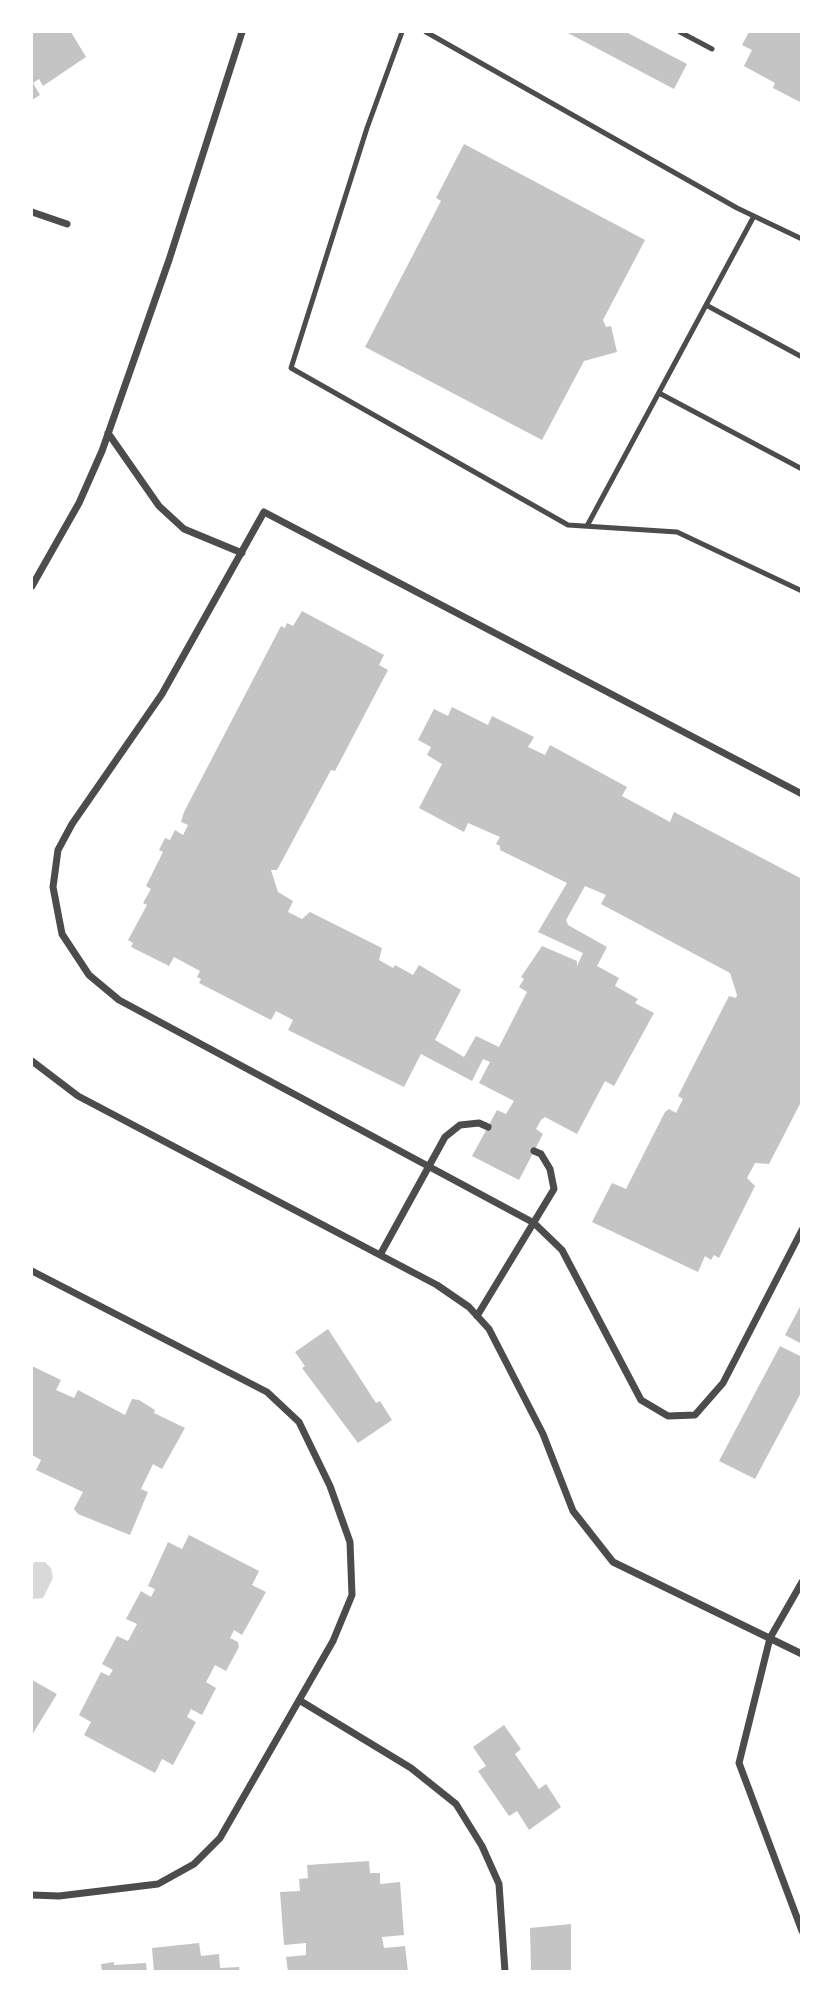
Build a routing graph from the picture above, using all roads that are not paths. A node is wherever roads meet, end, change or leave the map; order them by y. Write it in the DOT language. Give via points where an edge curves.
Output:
graph roads {
  1 [pos="242,32"];
  2 [pos="402,32"];
  3 [pos="426,32"];
  4 [pos="680,32"];
  5 [pos="712,49"];
  6 [pos="32,212"];
  7 [pos="754,216"];
  8 [pos="67,224"];
  9 [pos="802,239"];
  10 [pos="706,305"];
  11 [pos="802,357"];
  12 [pos="659,393"];
  13 [pos="108,433"];
  14 [pos="802,469"];
  15 [pos="587,526"];
  16 [pos="242,553"];
  17 [pos="32,586"];
  18 [pos="802,590"];
  19 [pos="802,794"];
  20 [pos="32,1061"];
  21 [pos="488,1127"];
  22 [pos="534,1151"];
  23 [pos="430,1164"];
  24 [pos="534,1223"];
  25 [pos="802,1230"];
  26 [pos="380,1255"];
  27 [pos="32,1271"];
  28 [pos="477,1316"];
  29 [pos="802,1582"];
  30 [pos="770,1638"];
  31 [pos="802,1654"];
  32 [pos="299,1700"];
  33 [pos="32,1895"];
  34 [pos="802,1931"];
  35 [pos="505,1972"];
  1 -- 13 [label="street"];
  2 -- 15 [label="lane" via="291,368 568,525"];
  3 -- 7 [label="lane"];
  4 -- 5 [label="lane"];
  6 -- 8 [label="street"];
  7 -- 9 [label="lane"];
  7 -- 10 [label="lane"];
  10 -- 11 [label="lane"];
  10 -- 12 [label="lane"];
  12 -- 14 [label="lane"];
  12 -- 15 [label="lane"];
  13 -- 16 [label="street" via="159,506 184,529"];
  13 -- 17 [label="street" via="79,503"];
  15 -- 18 [label="lane" via="677,532"];
  16 -- 19 [label="street" via="264,512"];
  16 -- 23 [label="street" via="162,694 58,850 53,887 62,934 89,975 120,1000"];
  20 -- 26 [label="street" via="78,1096"];
  21 -- 23 [label="street" via="460,1125 445,1137"];
  22 -- 24 [label="street" via="550,1169 554,1189"];
  23 -- 24 [label="street"];
  23 -- 26 [label="street"];
  24 -- 25 [label="street" via="562,1250 640,1400 668,1416 695,1415 723,1382"];
  24 -- 28 [label="street"];
  26 -- 28 [label="street" via="437,1285"];
  27 -- 32 [label="street" via="267,1392 299,1422 350,1542 352,1595 333,1641"];
  28 -- 30 [label="street" via="489,1329 543,1434 573,1511 613,1562"];
  29 -- 30 [label="street"];
  30 -- 31 [label="street"];
  30 -- 34 [label="street" via="739,1763"];
  32 -- 33 [label="street" via="220,1838 194,1864 158,1884"];
  32 -- 35 [label="street" via="411,1768 456,1804 499,1884"];
}
